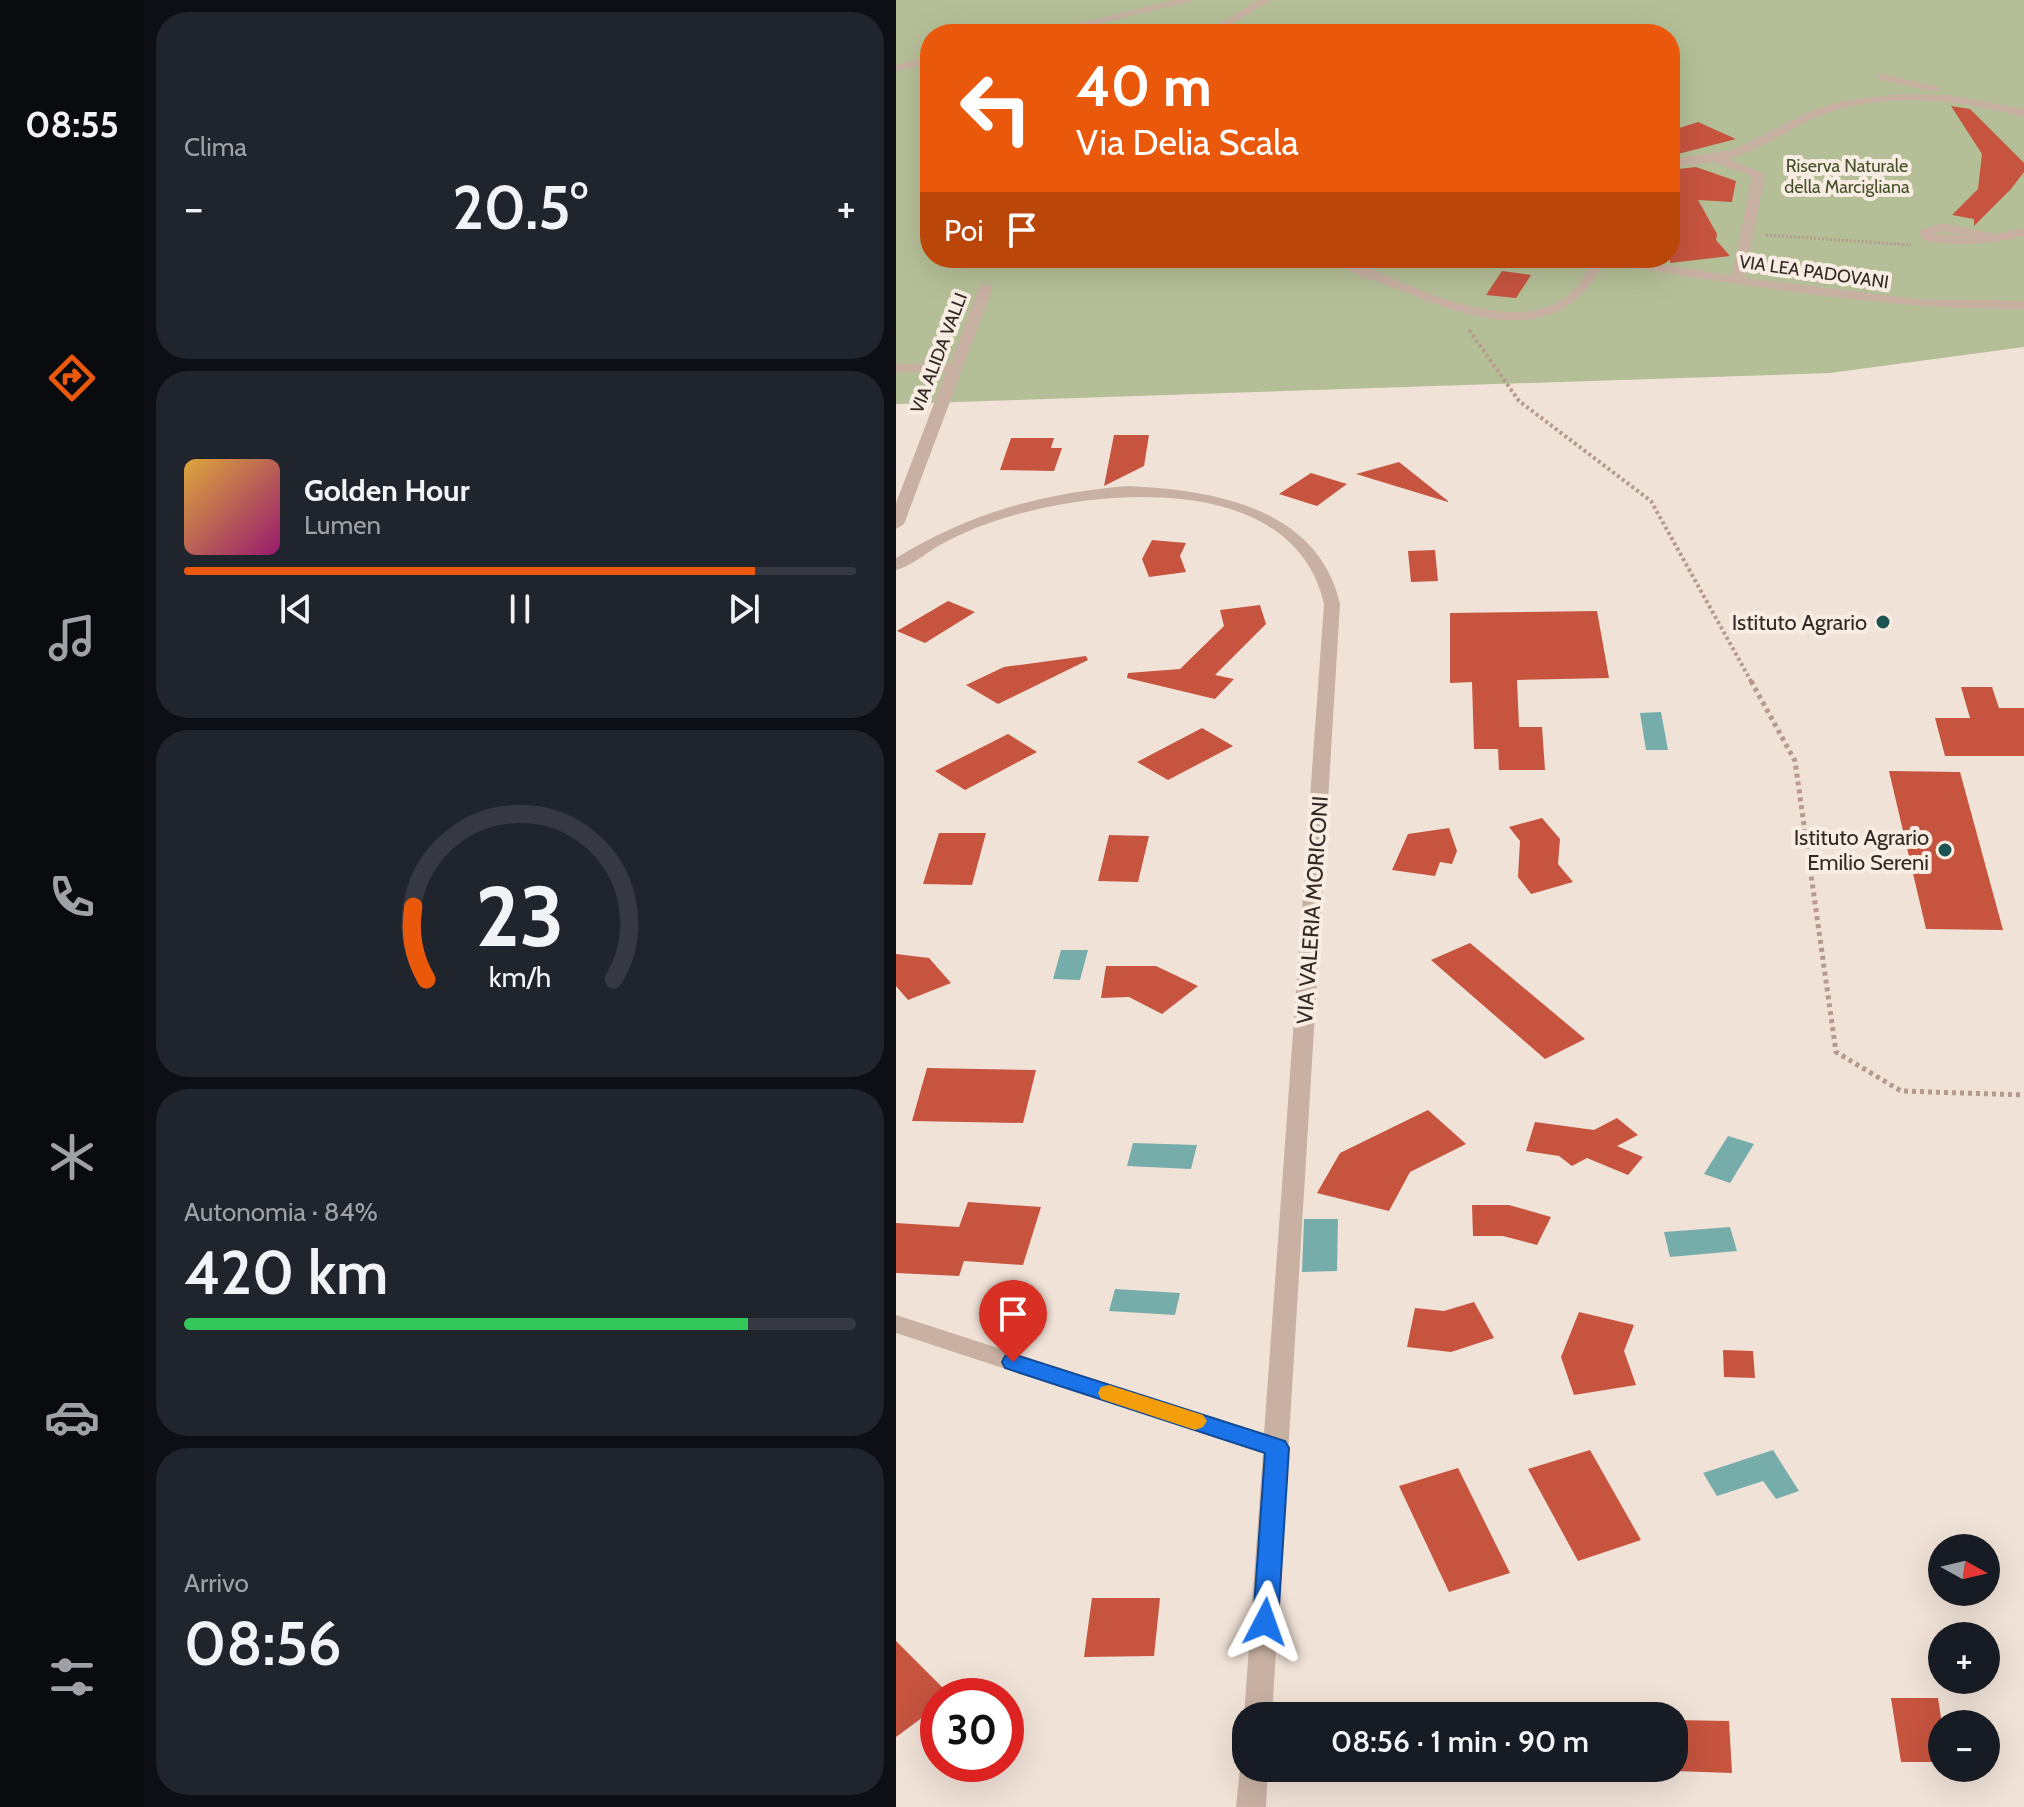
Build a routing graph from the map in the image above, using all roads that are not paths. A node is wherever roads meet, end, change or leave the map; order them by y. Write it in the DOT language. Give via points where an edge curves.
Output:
graph roads {
  1 [pos="1189,0"];
  2 [pos="1267,0"];
  3 [pos="1085,24"];
  4 [pos="1225,24"];
  5 [pos="920,62"];
  6 [pos="896,68"];
  7 [pos="1881,77"];
  8 [pos="1952,98"];
  9 [pos="2024,113"];
  10 [pos="1714,158"];
  11 [pos="1680,162"];
  12 [pos="2024,232"];
  13 [pos="1991,237"];
  14 [pos="1360,268"];
  15 [pos="1594,268"];
  16 [pos="1663,268"];
  17 [pos="1738,280"];
  18 [pos="986,287"];
  19 [pos="2024,305"];
  20 [pos="896,368"];
  21 [pos="955,368"];
  22 [pos="896,524"];
  23 [pos="896,565"];
  24 [pos="896,1324"];
  25 [pos="1277,1448"];
  26 [pos="1259,1702"];
  27 [pos="1253,1782"];
  28 [pos="1251,1807"];
  1 -- 3 [label="street"];
  2 -- 4 [label="street"];
  5 -- 6 [label="street"];
  7 -- 8 [label="street"];
  8 -- 9 [label="street"];
  8 -- 10 [label="street" via="1903,98 1835,108"];
  10 -- 11 [label="street"];
  10 -- 17 [label="street" via="1759,174"];
  12 -- 13 [label="street"];
  14 -- 15 [label="street" via="1469,312 1496,316 1552,309 1579,293"];
  16 -- 17 [label="street, VIA LEA PADOVANI"];
  17 -- 19 [label="street, VIA LEA PADOVANI" via="1849,298"];
  18 -- 21 [label="street, VIA ALIDA VALLI"];
  20 -- 21 [label="street"];
  21 -- 22 [label="street, VIA ALIDA VALLI"];
  23 -- 25 [label="street, VIA VALERIA MORICONI" via="950,533 1005,512 1088,495 1149,491 1204,496 1258,515 1299,541 1324,574 1332,604"];
  24 -- 25 [label="street"];
  25 -- 26 [label="street, VIA VALERIA MORICONI"];
  27 -- 28 [label="street"];
}
